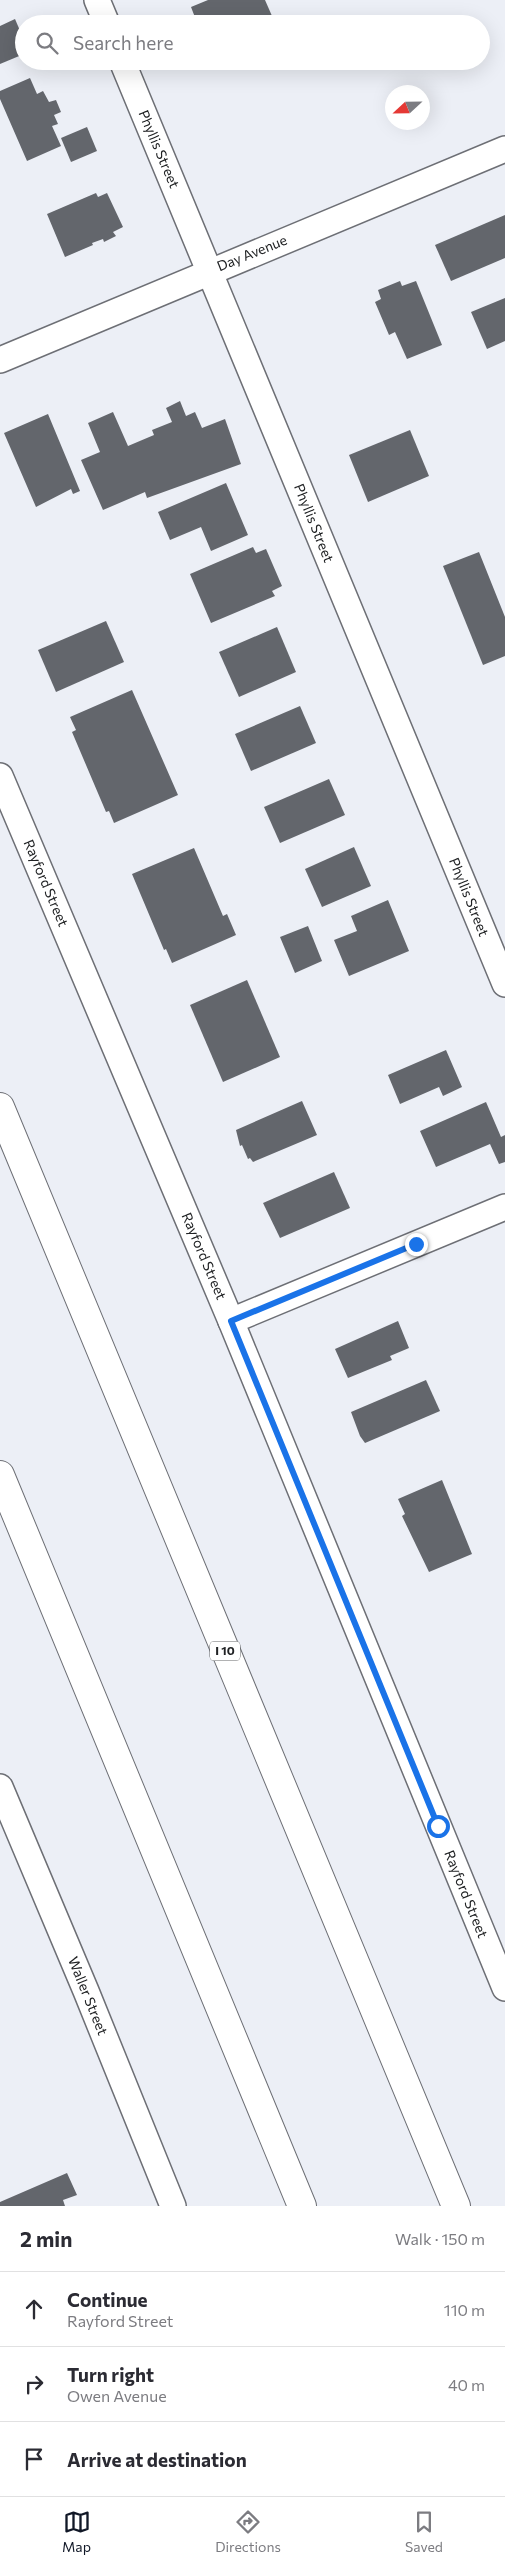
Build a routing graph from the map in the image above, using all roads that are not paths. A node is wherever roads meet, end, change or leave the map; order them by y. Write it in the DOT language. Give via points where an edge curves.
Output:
graph roads {
  1 [pos="97,0"];
  2 [pos="103,15"];
  3 [pos="126,70"];
  4 [pos="505,149"];
  5 [pos="210,271"];
  6 [pos="0,360"];
  7 [pos="0,776"];
  8 [pos="505,984"];
  9 [pos="0,1107"];
  10 [pos="505,1207"];
  11 [pos="231,1321"];
  12 [pos="0,1475"];
  13 [pos="0,1787"];
  14 [pos="505,1988"];
  15 [pos="453,2200"];
  16 [pos="173,2206"];
  17 [pos="302,2206"];
  1 -- 2 [label="street"];
  3 -- 5 [label="street, Phyllis Street"];
  4 -- 5 [label="street, Day Avenue"];
  5 -- 6 [label="street, Day Avenue"];
  5 -- 8 [label="street, Phyllis Street"];
  7 -- 11 [label="street, Rayford Street"];
  9 -- 15 [label="highway, I 10"];
  10 -- 11 [label="street"];
  11 -- 14 [label="street, Rayford Street"];
  12 -- 17 [label="highway"];
  13 -- 16 [label="street, Waller Street"];
}
